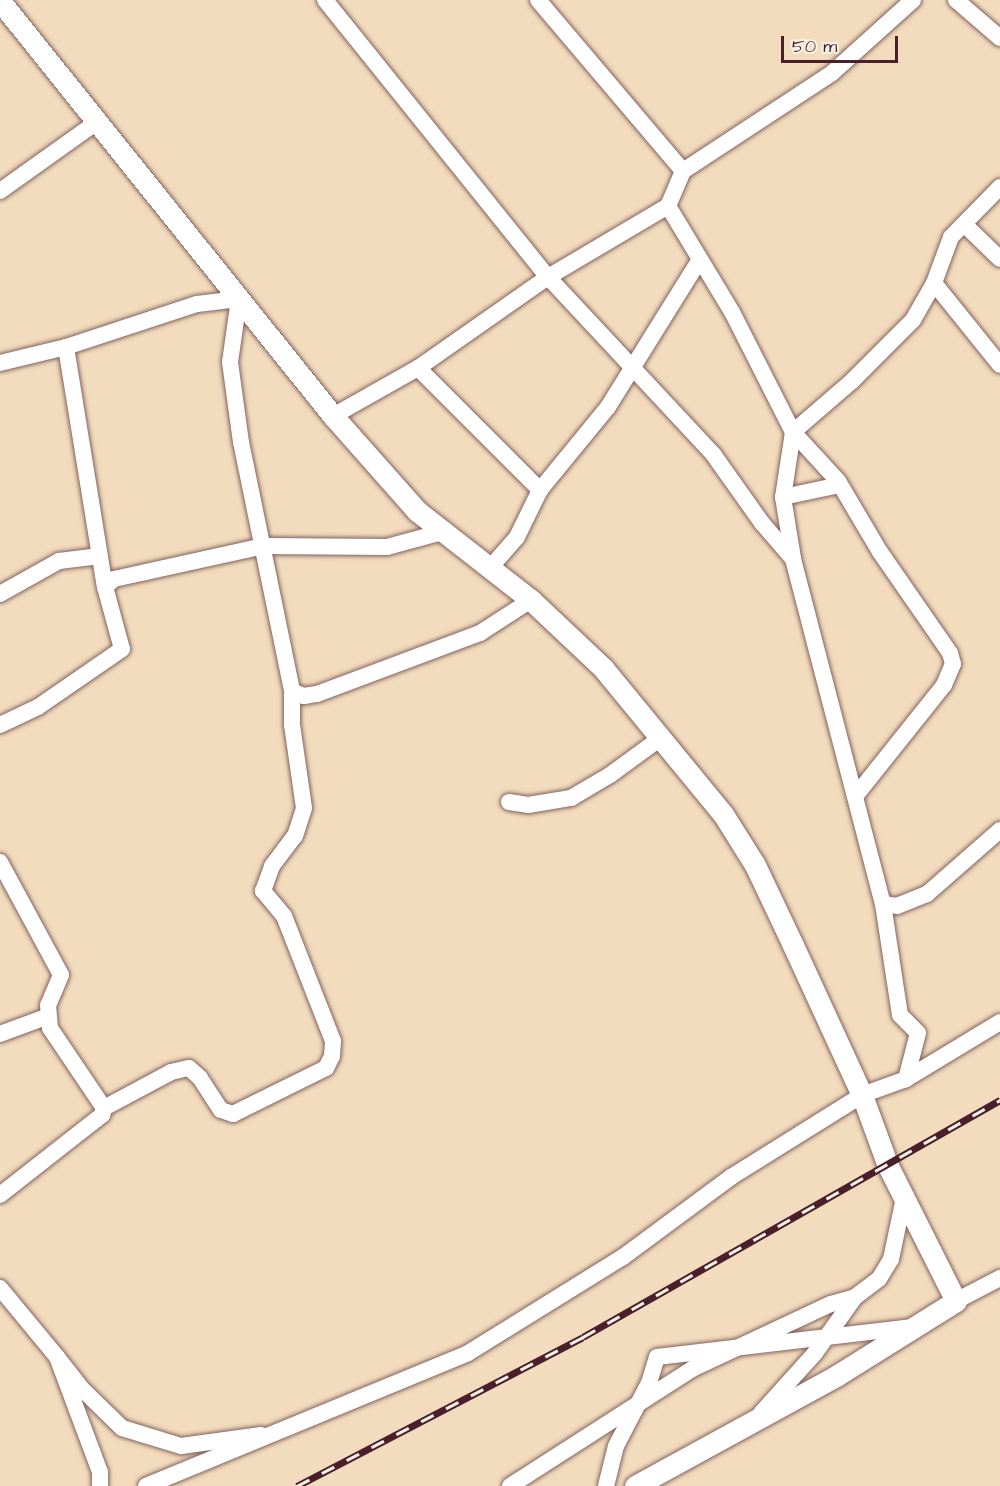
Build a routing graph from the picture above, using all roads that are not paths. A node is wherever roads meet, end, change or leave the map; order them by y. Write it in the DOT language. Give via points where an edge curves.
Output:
graph roads {
  1 [pos="325,0"];
  2 [pos="538,0"];
  3 [pos="913,0"];
  4 [pos="956,0"];
  5 [pos="0,1"];
  6 [pos="1000,38"];
  7 [pos="98,121"];
  8 [pos="683,171"];
  9 [pos="1000,187"];
  10 [pos="0,191"];
  11 [pos="668,206"];
  12 [pos="964,224"];
  13 [pos="1000,259"];
  14 [pos="699,261"];
  15 [pos="548,277"];
  16 [pos="934,284"];
  17 [pos="239,299"];
  18 [pos="66,347"];
  19 [pos="0,363"];
  20 [pos="1000,365"];
  21 [pos="418,368"];
  22 [pos="633,368"];
  23 [pos="333,416"];
  24 [pos="793,432"];
  25 [pos="840,485"];
  26 [pos="540,490"];
  27 [pos="783,497"];
  28 [pos="446,531"];
  29 [pos="264,546"];
  30 [pos="100,556"];
  31 [pos="793,559"];
  32 [pos="489,569"];
  33 [pos="105,587"];
  34 [pos="0,594"];
  35 [pos="531,600"];
  36 [pos="292,692"];
  37 [pos="0,725"];
  38 [pos="662,737"];
  39 [pos="856,794"];
  40 [pos="508,802"];
  41 [pos="1000,830"];
  42 [pos="0,862"];
  43 [pos="883,904"];
  44 [pos="46,1017"];
  45 [pos="1000,1022"];
  46 [pos="0,1034"];
  47 [pos="906,1079"];
  48 [pos="862,1095"];
  49 [pos="104,1108"];
  50 [pos="0,1195"];
  51 [pos="904,1198"];
  52 [pos="998,1284"];
  53 [pos="0,1288"];
  54 [pos="855,1297"];
  55 [pos="956,1301"];
  56 [pos="913,1327"];
  57 [pos="827,1337"];
  58 [pos="738,1347"];
  59 [pos="57,1357"];
  60 [pos="635,1409"];
  61 [pos="753,1423"];
  62 [pos="280,1434"];
  63 [pos="643,1485"];
  64 [pos="100,1486"];
  65 [pos="146,1486"];
  66 [pos="510,1486"];
  67 [pos="606,1486"];
  1 -- 15 [label="street"];
  2 -- 8 [label="street"];
  3 -- 8 [label="street" via="832,73"];
  4 -- 6 [label="street"];
  5 -- 7 [label="street"];
  7 -- 10 [label="street"];
  7 -- 17 [label="street"];
  8 -- 11 [label="street"];
  9 -- 12 [label="street"];
  11 -- 14 [label="street"];
  11 -- 15 [label="street"];
  12 -- 13 [label="street"];
  12 -- 16 [label="street" via="951,237"];
  14 -- 22 [label="street"];
  14 -- 24 [label="street" via="732,312"];
  15 -- 21 [label="street"];
  15 -- 22 [label="street"];
  16 -- 20 [label="street"];
  16 -- 24 [label="street" via="913,320"];
  17 -- 18 [label="street" via="197,304"];
  17 -- 23 [label="street"];
  17 -- 29 [label="street" via="230,362 241,442"];
  18 -- 19 [label="street"];
  18 -- 30 [label="street"];
  21 -- 23 [label="street"];
  21 -- 26 [label="street"];
  22 -- 26 [label="street" via="608,407"];
  22 -- 31 [label="street" via="713,454"];
  23 -- 28 [label="street" via="417,511"];
  24 -- 25 [label="street"];
  24 -- 27 [label="street"];
  25 -- 27 [label="street"];
  25 -- 39 [label="street" via="899,582 950,653 953,664 951,676"];
  26 -- 32 [label="street" via="517,537"];
  27 -- 31 [label="street"];
  28 -- 29 [label="street" via="387,547"];
  28 -- 32 [label="street"];
  29 -- 33 [label="street" via="114,579"];
  29 -- 36 [label="street"];
  30 -- 33 [label="street"];
  30 -- 34 [label="street" via="59,561"];
  31 -- 39 [label="street"];
  32 -- 35 [label="street"];
  33 -- 37 [label="street" via="122,649 38,707"];
  35 -- 36 [label="street" via="480,633 317,694 304,696"];
  35 -- 38 [label="street" via="603,668"];
  36 -- 49 [label="street" via="292,725 304,808 295,836 272,866 263,891 284,916 333,1041 332,1056 326,1068 233,1114 221,1110 200,1077 189,1068 171,1072"];
  38 -- 40 [label="street" via="571,798 528,805"];
  38 -- 48 [label="street" via="723,814 755,866"];
  39 -- 43 [label="street"];
  41 -- 43 [label="street" via="927,894 897,906"];
  42 -- 44 [label="street" via="61,975 52,990"];
  43 -- 47 [label="street" via="900,1015 918,1033"];
  44 -- 46 [label="street"];
  44 -- 49 [label="street"];
  45 -- 47 [label="street"];
  47 -- 48 [label="street"];
  48 -- 51 [label="street"];
  48 -- 62 [label="street" via="731,1177 623,1257 468,1353"];
  49 -- 50 [label="street" via="102,1114"];
  51 -- 54 [label="street" via="891,1259 879,1279"];
  51 -- 55 [label="street"];
  52 -- 55 [label="street"];
  53 -- 59 [label="street"];
  54 -- 57 [label="street"];
  54 -- 58 [label="street"];
  55 -- 56 [label="street"];
  56 -- 57 [label="street"];
  56 -- 61 [label="street"];
  57 -- 58 [label="street"];
  57 -- 61 [label="street"];
  58 -- 60 [label="street" via="692,1369"];
  58 -- 60 [label="street" via="657,1357"];
  59 -- 62 [label="street" via="81,1388 122,1428 181,1446"];
  59 -- 64 [label="street" via="100,1472"];
  60 -- 66 [label="street"];
  60 -- 67 [label="street" via="616,1446"];
  61 -- 63 [label="street"];
  62 -- 65 [label="street"];
}
